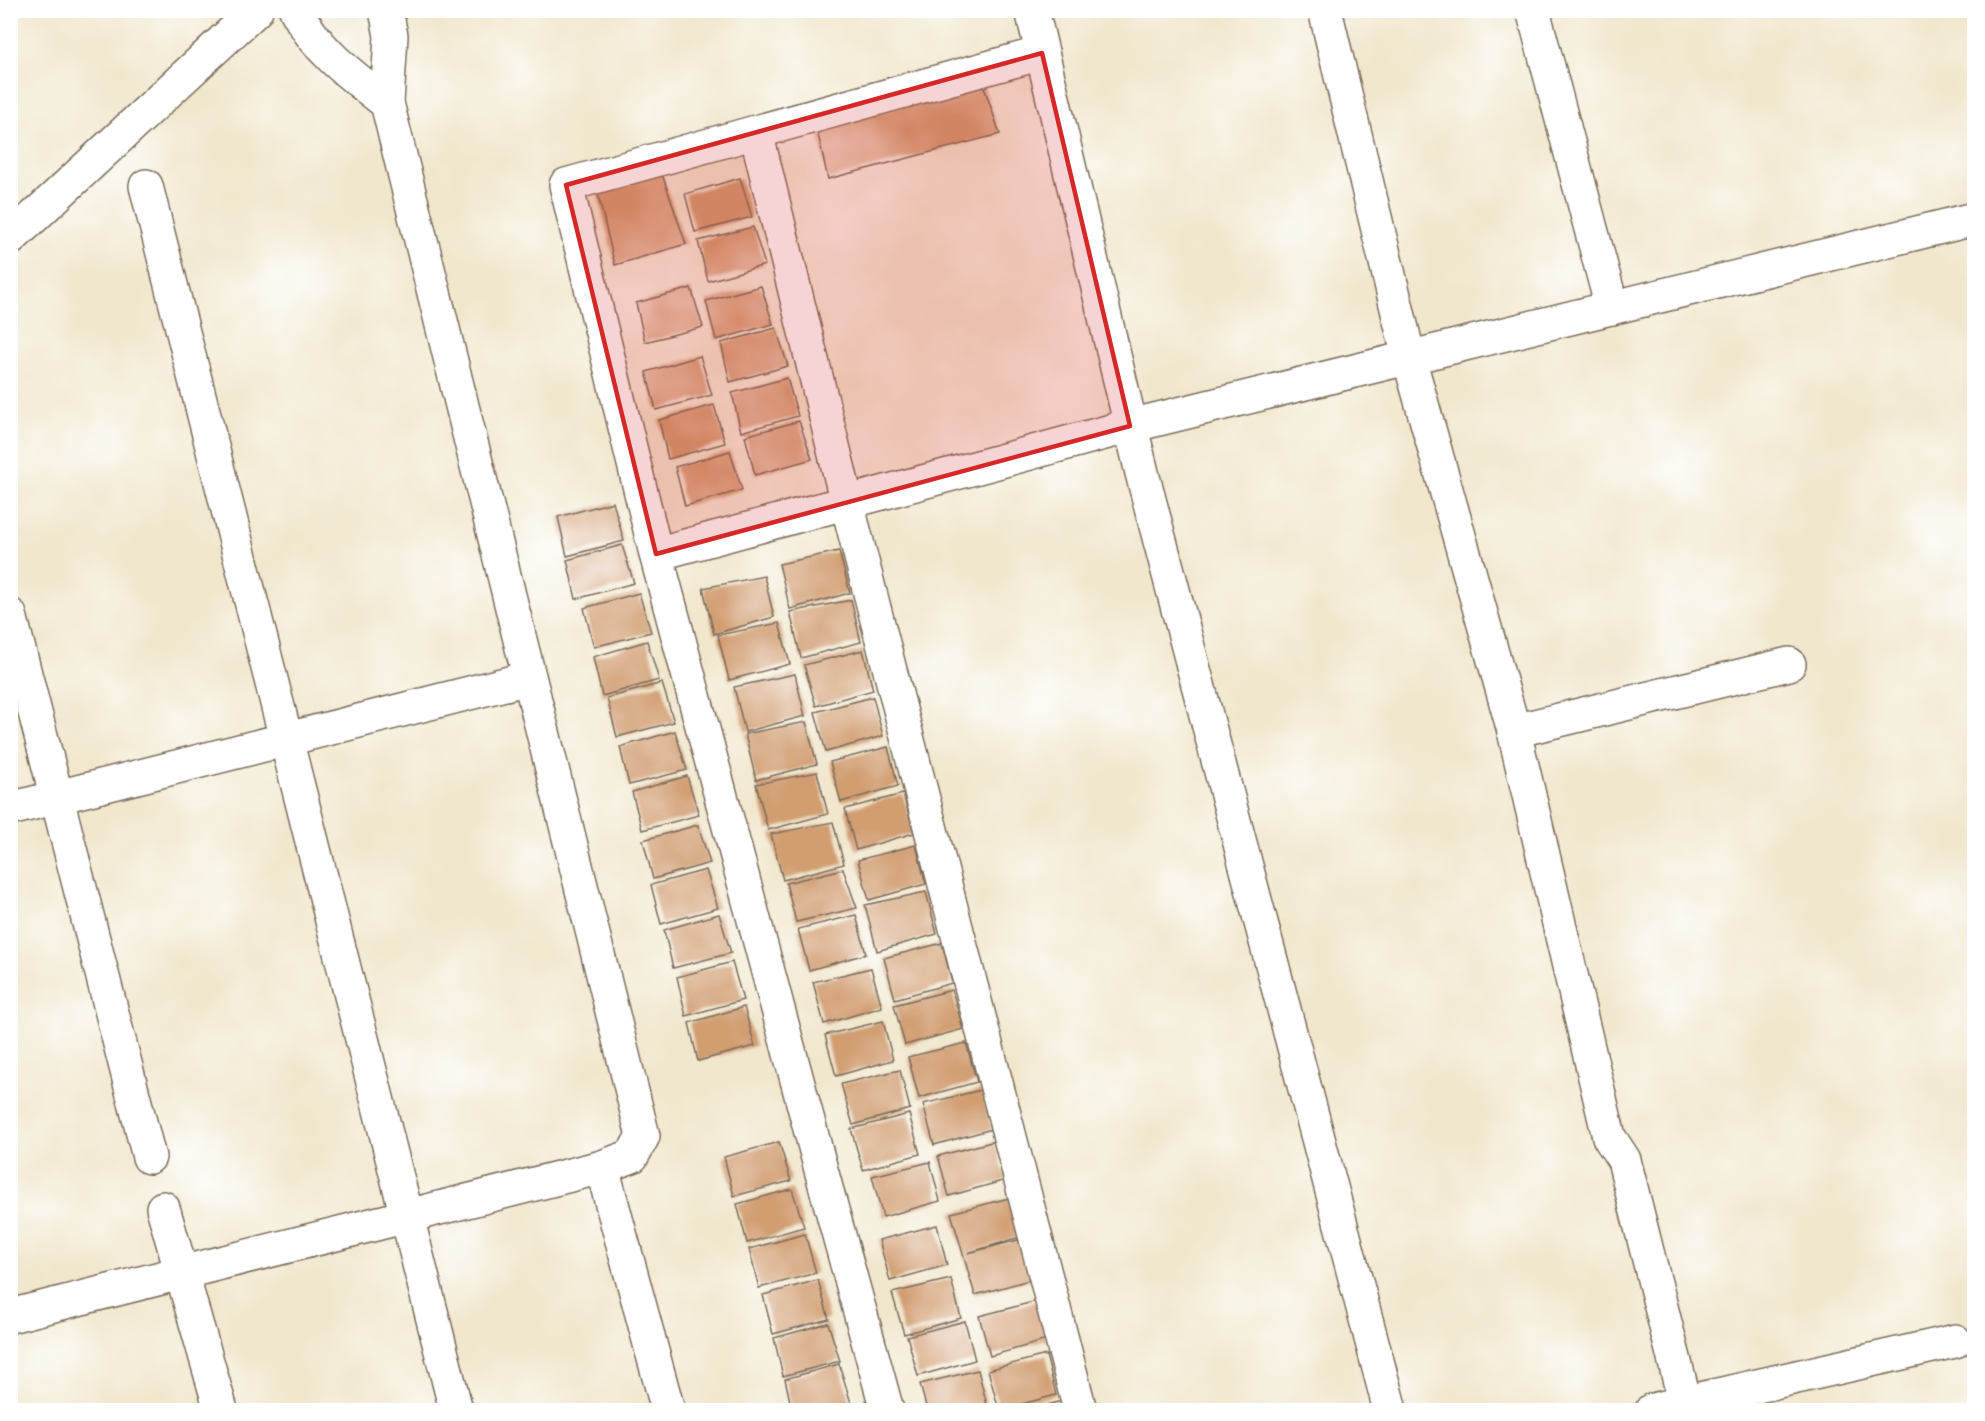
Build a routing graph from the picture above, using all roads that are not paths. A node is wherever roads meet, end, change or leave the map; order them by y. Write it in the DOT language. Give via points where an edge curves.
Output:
graph roads {
  1 [pos="256,10"];
  2 [pos="296,10"];
  3 [pos="386,10"];
  4 [pos="1032,10"];
  5 [pos="1325,10"];
  6 [pos="1533,10"];
  7 [pos="1042,53"];
  8 [pos="387,103"];
  9 [pos="756,132"];
  10 [pos="146,186"];
  11 [pos="1974,219"];
  12 [pos="10,239"];
  13 [pos="1612,308"];
  14 [pos="1409,358"];
  15 [pos="1130,426"];
  16 [pos="847,502"];
  17 [pos="656,554"];
  18 [pos="10,615"];
  19 [pos="1789,664"];
  20 [pos="529,678"];
  21 [pos="1514,731"];
  22 [pos="285,740"];
  23 [pos="57,797"];
  24 [pos="10,808"];
  25 [pos="149,1157"];
  26 [pos="602,1167"];
  27 [pos="164,1208"];
  28 [pos="407,1215"];
  29 [pos="182,1273"];
  30 [pos="10,1316"];
  31 [pos="1955,1341"];
  32 [pos="1685,1407"];
  33 [pos="221,1410"];
  34 [pos="456,1410"];
  35 [pos="668,1410"];
  36 [pos="887,1410"];
  37 [pos="1080,1410"];
  38 [pos="1390,1410"];
  39 [pos="1652,1410"];
  1 -- 12 [label="street"];
  2 -- 8 [label="street" via="304,27 329,57"];
  3 -- 8 [label="street" via="391,36"];
  4 -- 7 [label="street"];
  5 -- 14 [label="street"];
  6 -- 13 [label="street"];
  7 -- 9 [label="street"];
  7 -- 15 [label="street"];
  8 -- 20 [label="street"];
  9 -- 16 [label="street"];
  9 -- 17 [label="street" via="567,185"];
  10 -- 22 [label="street"];
  11 -- 13 [label="street"];
  13 -- 14 [label="street"];
  14 -- 15 [label="street"];
  14 -- 21 [label="street"];
  15 -- 16 [label="street"];
  15 -- 38 [label="street"];
  16 -- 17 [label="street"];
  16 -- 37 [label="street"];
  17 -- 36 [label="street"];
  18 -- 23 [label="street"];
  19 -- 21 [label="street"];
  20 -- 22 [label="street"];
  20 -- 26 [label="street" via="643,1136 632,1156"];
  21 -- 32 [label="street" via="1609,1137 1624,1160"];
  22 -- 23 [label="street"];
  22 -- 28 [label="street"];
  23 -- 24 [label="street"];
  23 -- 25 [label="street"];
  26 -- 28 [label="street"];
  26 -- 35 [label="street"];
  27 -- 29 [label="street"];
  28 -- 29 [label="street"];
  28 -- 34 [label="street"];
  29 -- 30 [label="street"];
  29 -- 33 [label="street"];
  31 -- 32 [label="street"];
  32 -- 39 [label="street"];
}
